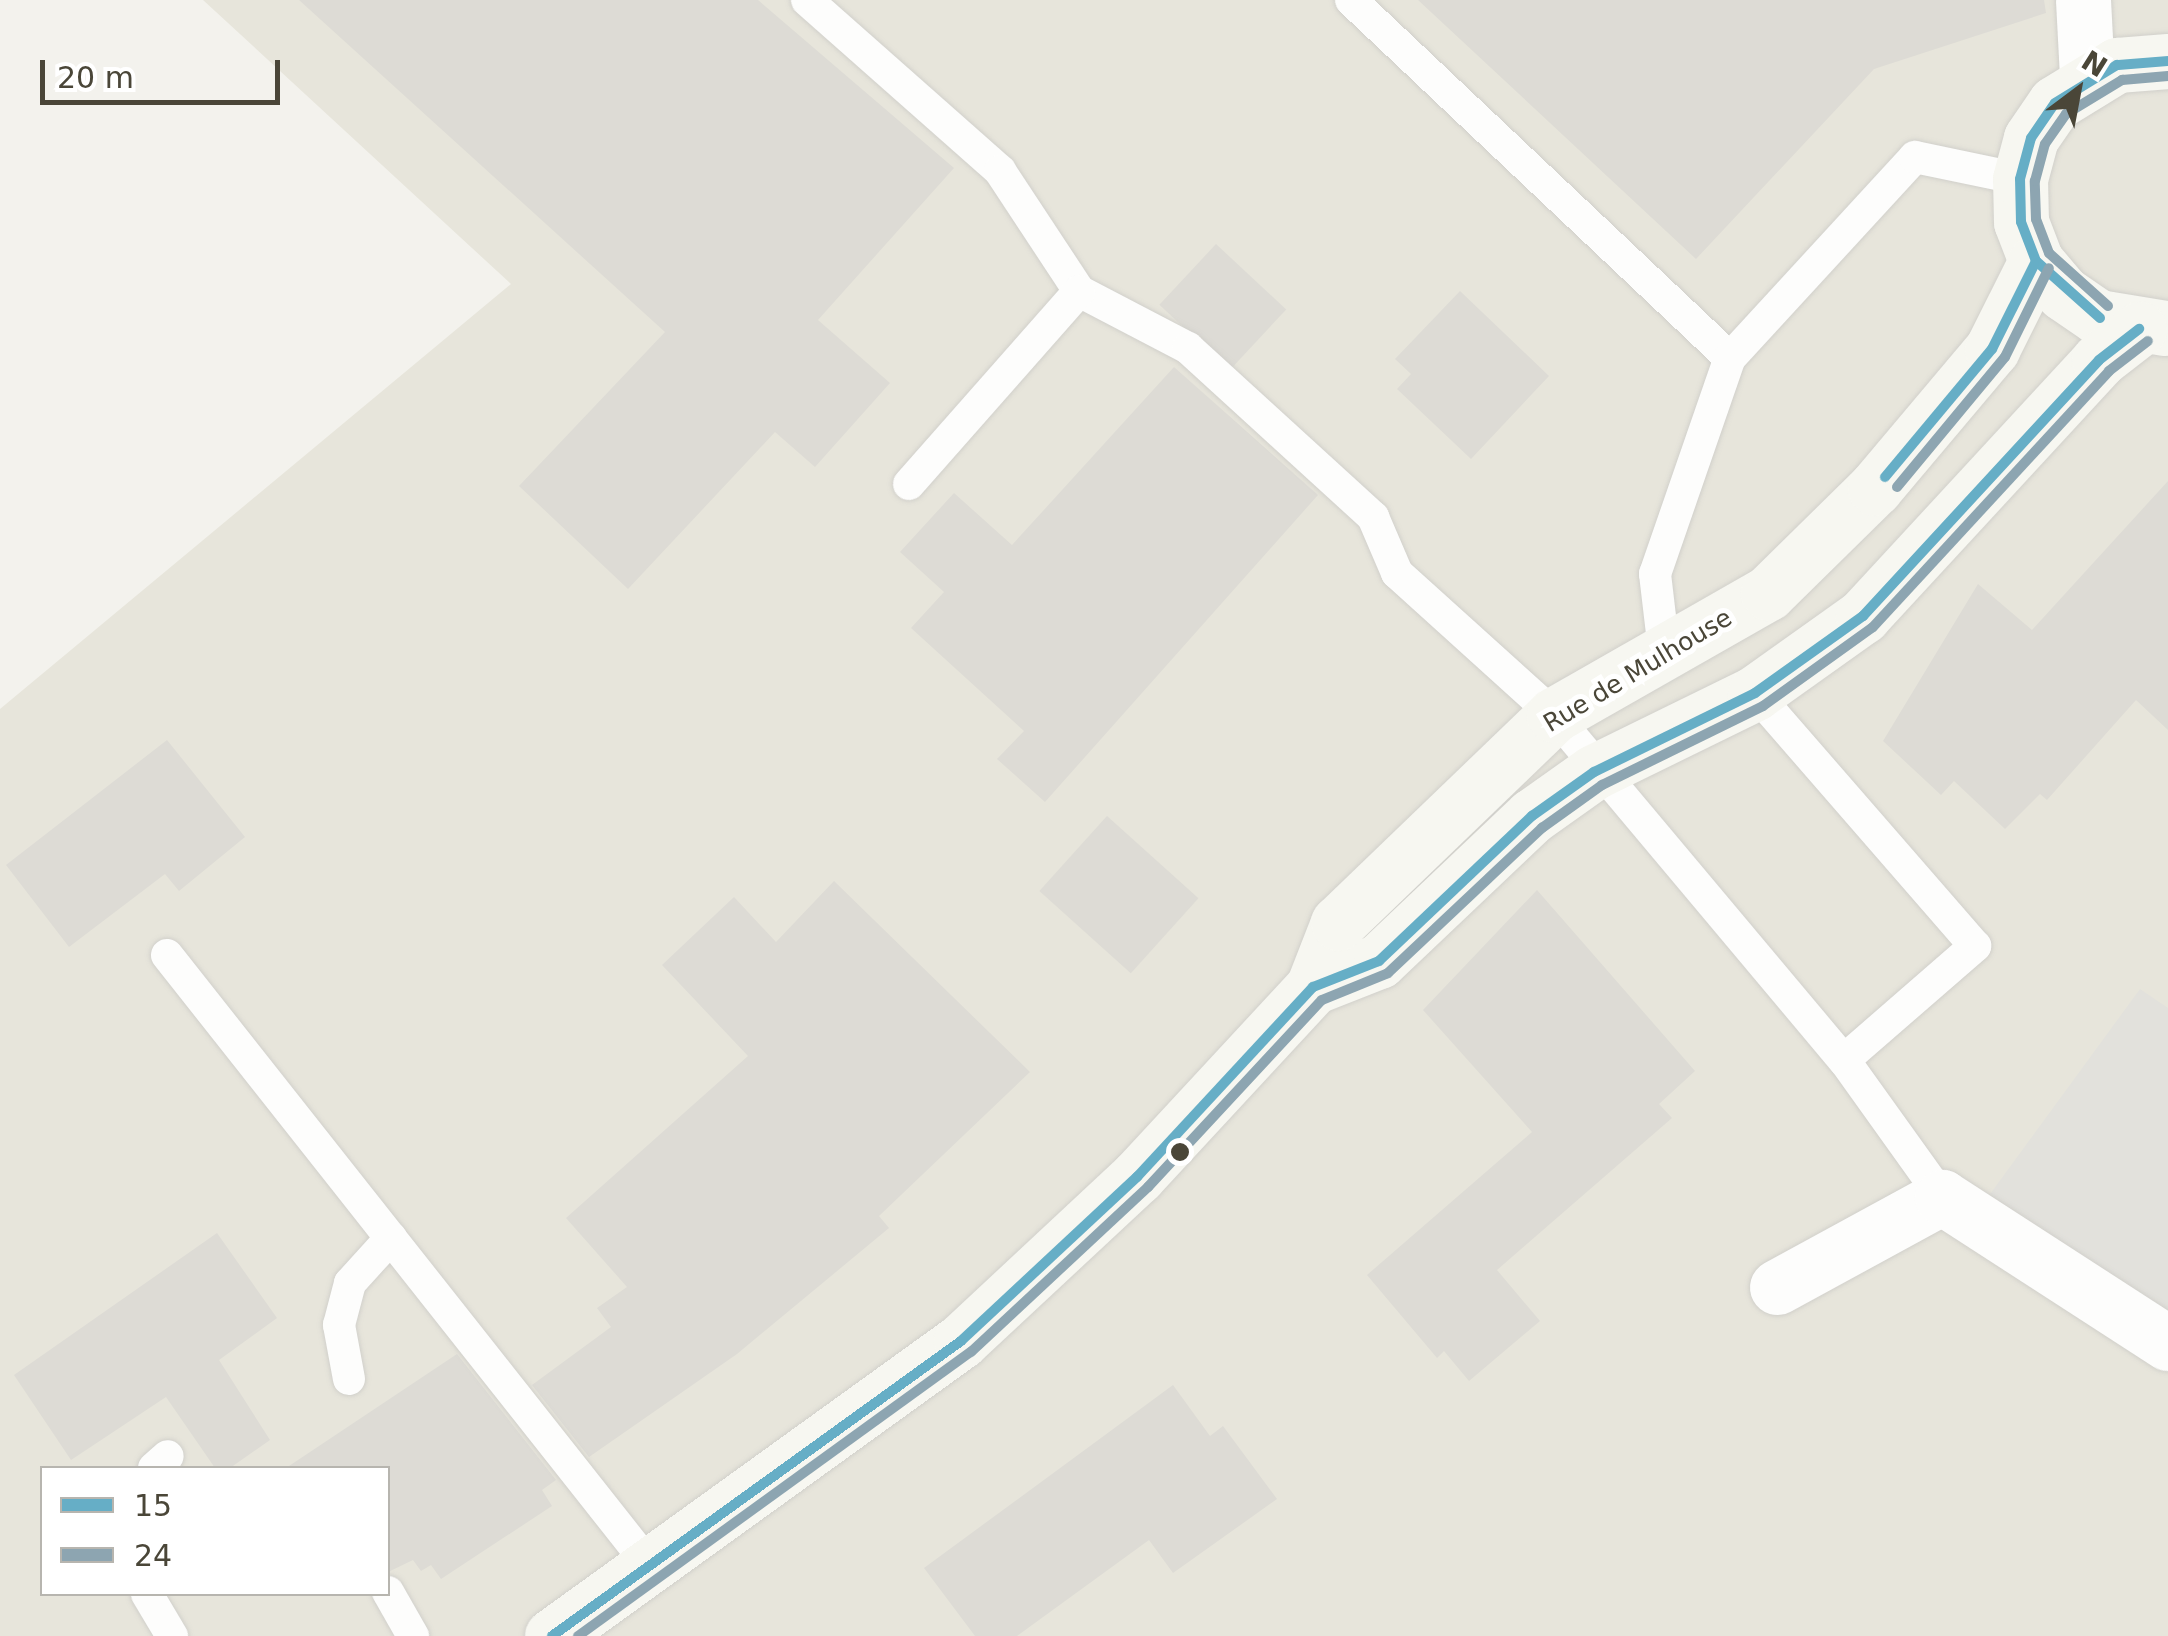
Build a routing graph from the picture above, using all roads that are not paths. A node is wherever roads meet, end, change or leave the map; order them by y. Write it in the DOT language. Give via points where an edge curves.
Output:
graph roads {
  1 [pos="808,0"];
  2 [pos="1351,0"];
  3 [pos="2083,0"];
  4 [pos="2168,61"];
  5 [pos="2087,78"];
  6 [pos="2020,178"];
  7 [pos="2036,261"];
  8 [pos="1079,291"];
  9 [pos="2154,328"];
  10 [pos="1730,358"];
  11 [pos="909,484"];
  12 [pos="1665,658"];
  13 [pos="1755,693"];
  14 [pos="1554,715"];
  15 [pos="1594,772"];
  16 [pos="168,955"];
  17 [pos="1313,987"];
  18 [pos="1844,1060"];
  19 [pos="1942,1197"];
  20 [pos="391,1238"];
  21 [pos="1777,1287"];
  22 [pos="2168,1343"];
  23 [pos="349,1379"];
  24 [pos="653,1570"];
  25 [pos="148,1596"];
  26 [pos="390,1596"];
  27 [pos="172,1636"];
  28 [pos="413,1636"];
  29 [pos="552,1636"];
  1 -- 8 [label="lane" via="1000,171"];
  2 -- 10 [label="lane"];
  3 -- 5 [label="street"];
  4 -- 5 [label="main road" via="2118,65"];
  5 -- 6 [label="main road" via="2054,103 2031,138"];
  6 -- 7 [label="main road" via="2021,222"];
  6 -- 10 [label="lane" via="1914,157"];
  7 -- 9 [label="main road" via="2062,294 2098,318"];
  7 -- 12 [label="main road, Rue de Mulhouse" via="1992,348 1875,488 1768,593"];
  8 -- 11 [label="lane"];
  8 -- 14 [label="lane" via="1188,348 1373,517 1397,573"];
  9 -- 13 [label="main road, Rue de Mulhouse" via="2099,360 1863,616"];
  10 -- 12 [label="lane" via="1655,574"];
  12 -- 14 [label="main road, Rue de Mulhouse"];
  13 -- 15 [label="main road, Rue de Mulhouse"];
  13 -- 18 [label="lane" via="1976,946"];
  14 -- 15 [label="lane"];
  14 -- 17 [label="main road, Rue de Mulhouse" via="1338,923"];
  15 -- 17 [label="main road, Rue de Mulhouse" via="1532,816 1379,962"];
  15 -- 18 [label="lane"];
  16 -- 20 [label="lane"];
  17 -- 24 [label="main road, Rue de Mulhouse" via="1137,1177 961,1340"];
  18 -- 19 [label="lane"];
  19 -- 21 [label="street"];
  19 -- 22 [label="street"];
  20 -- 23 [label="lane" via="350,1283 339,1325"];
  20 -- 24 [label="lane"];
  24 -- 29 [label="main road, Rue de Mulhouse"];
  25 -- 27 [label="lane"];
  26 -- 28 [label="lane"];
}
